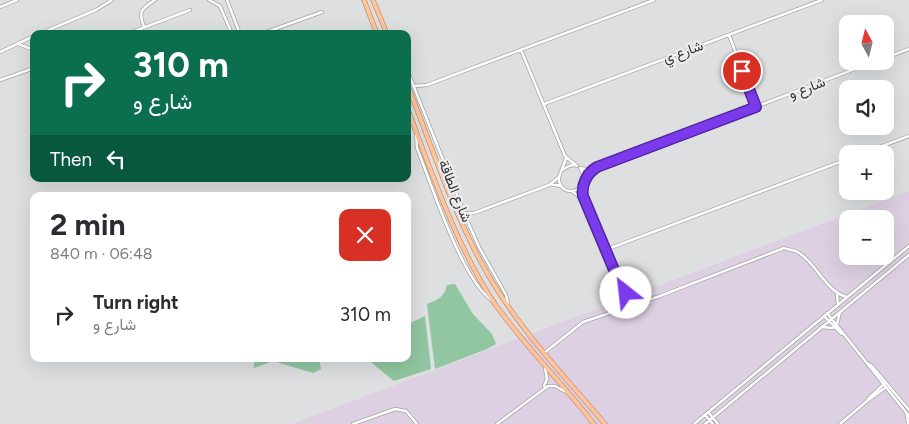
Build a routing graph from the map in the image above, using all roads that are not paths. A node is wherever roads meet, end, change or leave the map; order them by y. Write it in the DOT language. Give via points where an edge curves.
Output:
graph roads {
  1 [pos="17,0"];
  2 [pos="112,0"];
  3 [pos="155,0"];
  4 [pos="210,0"];
  5 [pos="227,0"];
  6 [pos="364,0"];
  7 [pos="373,0"];
  8 [pos="654,0"];
  9 [pos="822,0"];
  10 [pos="0,6"];
  11 [pos="190,10"];
  12 [pos="322,12"];
  13 [pos="144,27"];
  14 [pos="49,30"];
  15 [pos="137,30"];
  16 [pos="230,30"];
  17 [pos="238,30"];
  18 [pos="272,30"];
  19 [pos="375,30"];
  20 [pos="385,30"];
  21 [pos="729,35"];
  22 [pos="30,38"];
  23 [pos="17,43"];
  24 [pos="30,48"];
  25 [pos="909,49"];
  26 [pos="521,50"];
  27 [pos="0,52"];
  28 [pos="894,55"];
  29 [pos="30,69"];
  30 [pos="853,70"];
  31 [pos="0,80"];
  32 [pos="411,80"];
  33 [pos="427,85"];
  34 [pos="413,86"];
  35 [pos="411,94"];
  36 [pos="416,94"];
  37 [pos="544,104"];
  38 [pos="756,107"];
  39 [pos="411,119"];
  40 [pos="909,136"];
  41 [pos="885,145"];
  42 [pos="566,156"];
  43 [pos="839,162"];
  44 [pos="578,167"];
  45 [pos="597,167"];
  46 [pos="562,170"];
  47 [pos="559,177"];
  48 [pos="586,179"];
  49 [pos="549,185"];
  50 [pos="562,186"];
  51 [pos="583,186"];
  52 [pos="572,191"];
  53 [pos="585,202"];
  54 [pos="464,212"];
  55 [pos="474,213"];
  56 [pos="467,220"];
  57 [pos="909,246"];
  58 [pos="605,250"];
  59 [pos="909,255"];
  60 [pos="617,277"];
  61 [pos="838,295"];
  62 [pos="847,297"];
  63 [pos="838,305"];
  64 [pos="509,307"];
  65 [pos="840,311"];
  66 [pos="827,313"];
  67 [pos="824,316"];
  68 [pos="832,318"];
  69 [pos="828,321"];
  70 [pos="836,327"];
  71 [pos="820,328"];
  72 [pos="793,342"];
  73 [pos="798,346"];
  74 [pos="544,353"];
  75 [pos="545,366"];
  76 [pos="884,384"];
  77 [pos="738,387"];
  78 [pos="887,387"];
  79 [pos="543,388"];
  80 [pos="567,392"];
  81 [pos="743,392"];
  82 [pos="867,401"];
  83 [pos="720,411"];
  84 [pos="708,412"];
  85 [pos="908,413"];
  86 [pos="705,414"];
  87 [pos="713,418"];
  88 [pos="709,420"];
  89 [pos="594,423"];
  90 [pos="353,424"];
  91 [pos="417,424"];
  92 [pos="497,424"];
  93 [pos="604,424"];
  94 [pos="694,424"];
  95 [pos="705,424"];
  96 [pos="712,424"];
  97 [pos="718,424"];
  98 [pos="840,424"];
  99 [pos="908,424"];
  1 -- 10 [label="street"];
  2 -- 14 [label="street"];
  3 -- 13 [label="street" via="142,12"];
  4 -- 16 [label="street" via="220,6"];
  5 -- 17 [label="street"];
  6 -- 19 [label="main road"];
  7 -- 20 [label="main road"];
  8 -- 26 [label="street"];
  9 -- 21 [label="street, شارع ي"];
  11 -- 13 [label="street"];
  12 -- 18 [label="street"];
  13 -- 15 [label="street"];
  21 -- 37 [label="street, شارع ي"];
  21 -- 38 [label="street"];
  22 -- 23 [label="street"];
  23 -- 24 [label="street"];
  23 -- 27 [label="street"];
  25 -- 28 [label="street"];
  26 -- 33 [label="street"];
  26 -- 37 [label="street"];
  29 -- 31 [label="street"];
  30 -- 38 [label="street, شارع و"];
  32 -- 34 [label="street, شارع الطاقة"];
  33 -- 34 [label="street"];
  33 -- 36 [label="street"];
  34 -- 36 [label="street, شارع الطاقة"];
  35 -- 64 [label="main road, شارع الطاقة" via="466,233"];
  36 -- 54 [label="street, شارع الطاقة"];
  37 -- 42 [label="street"];
  38 -- 45 [label="street, شارع و"];
  39 -- 75 [label="main road, شارع الطاقة" via="469,259 495,303"];
  40 -- 41 [label="street"];
  42 -- 44 [label="street"];
  42 -- 46 [label="street"];
  43 -- 58 [label="street"];
  44 -- 45 [label="street, شارع و"];
  44 -- 46 [label="street" via="568,166"];
  44 -- 48 [label="street"];
  45 -- 48 [label="street, شارع و"];
  46 -- 47 [label="street"];
  47 -- 49 [label="street"];
  47 -- 50 [label="street"];
  48 -- 51 [label="street"];
  49 -- 50 [label="street"];
  49 -- 55 [label="street"];
  50 -- 52 [label="street"];
  51 -- 52 [label="street"];
  51 -- 53 [label="street"];
  52 -- 53 [label="street"];
  53 -- 58 [label="street"];
  54 -- 55 [label="street"];
  54 -- 56 [label="street, شارع الطاقة"];
  55 -- 56 [label="street"];
  56 -- 64 [label="street, شارع الطاقة" via="506,295"];
  57 -- 62 [label="street"];
  58 -- 60 [label="street"];
  59 -- 65 [label="street"];
  60 -- 60 [label="street" via="617,293 623,297 626,290"];
  61 -- 62 [label="street"];
  61 -- 63 [label="street"];
  61 -- 74 [label="street" via="798,253 784,248 583,322"];
  62 -- 63 [label="street"];
  63 -- 66 [label="street"];
  64 -- 74 [label="main road, شارع الطاقة"];
  65 -- 68 [label="street"];
  65 -- 70 [label="street"];
  66 -- 67 [label="street"];
  66 -- 68 [label="street"];
  67 -- 69 [label="street"];
  67 -- 72 [label="street"];
  68 -- 69 [label="street"];
  68 -- 70 [label="street"];
  69 -- 70 [label="street"];
  69 -- 71 [label="street"];
  70 -- 71 [label="street"];
  70 -- 76 [label="street"];
  71 -- 73 [label="street"];
  72 -- 73 [label="street"];
  72 -- 77 [label="street"];
  73 -- 81 [label="street"];
  74 -- 93 [label="main road, شارع الطاقة"];
  75 -- 79 [label="street" via="547,379"];
  75 -- 80 [label="main road, شارع الطاقة"];
  76 -- 78 [label="street"];
  76 -- 82 [label="street"];
  77 -- 81 [label="street"];
  77 -- 84 [label="street"];
  78 -- 82 [label="street"];
  78 -- 85 [label="street"];
  79 -- 80 [label="street" via="551,385"];
  79 -- 92 [label="street"];
  80 -- 89 [label="main road, شارع الطاقة"];
  81 -- 83 [label="street"];
  82 -- 98 [label="street"];
  83 -- 87 [label="street"];
  83 -- 97 [label="street"];
  84 -- 86 [label="street"];
  84 -- 87 [label="street"];
  85 -- 99 [label="street"];
  86 -- 88 [label="street"];
  86 -- 94 [label="street"];
  87 -- 88 [label="street"];
  87 -- 97 [label="street"];
  88 -- 95 [label="street"];
  88 -- 96 [label="street"];
  90 -- 91 [label="street" via="392,410 401,410"];
}
